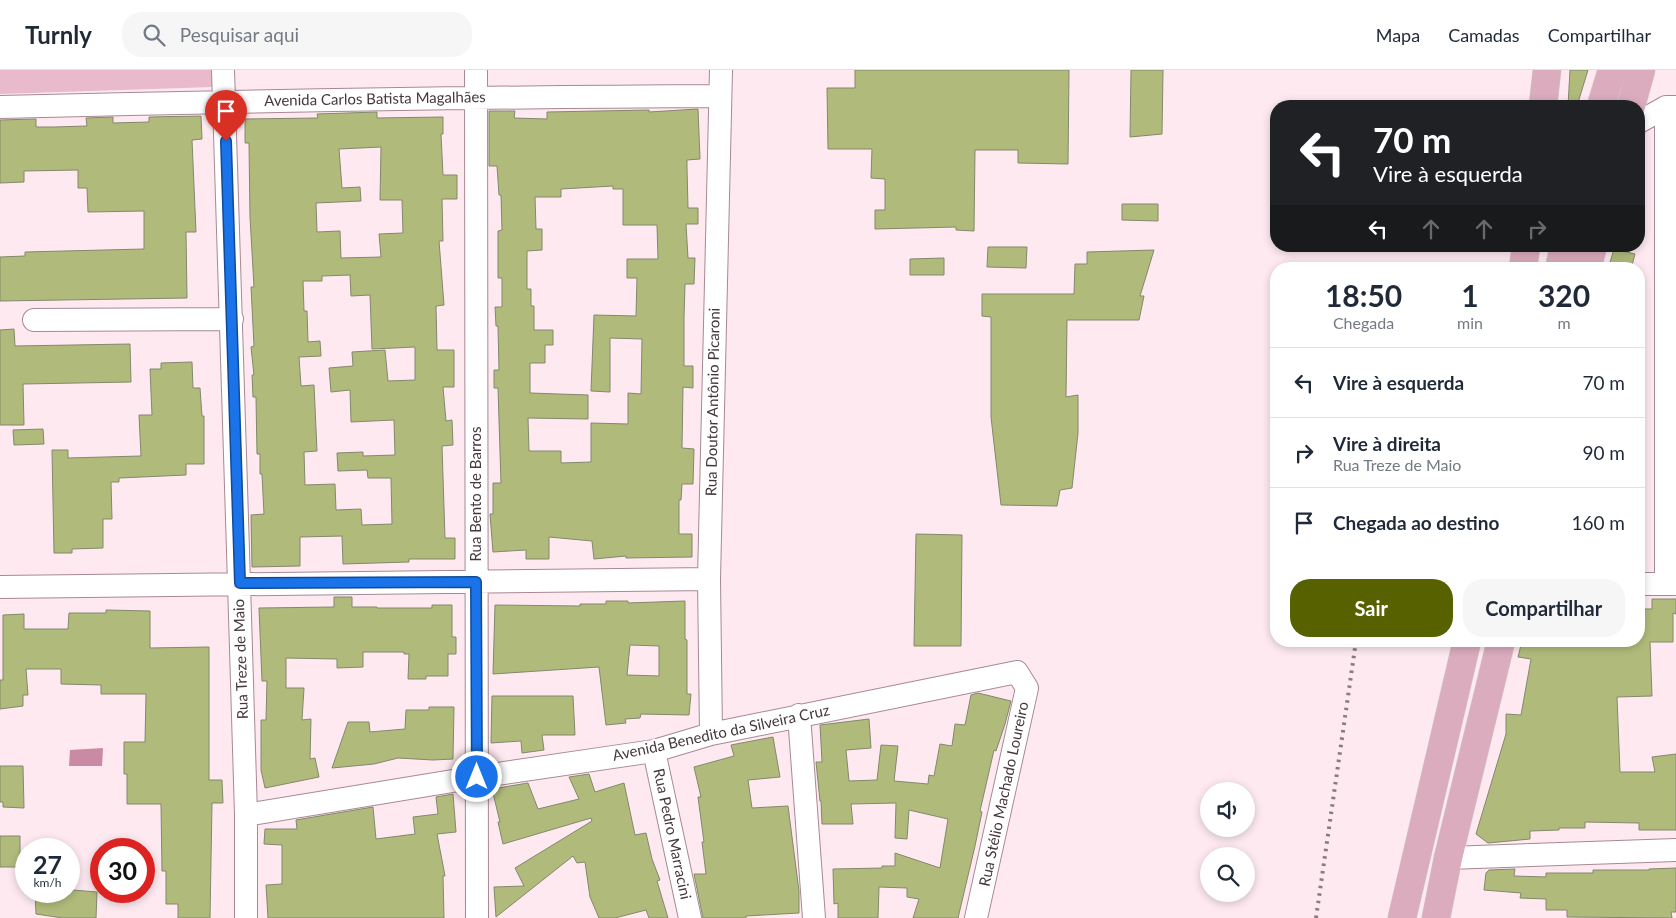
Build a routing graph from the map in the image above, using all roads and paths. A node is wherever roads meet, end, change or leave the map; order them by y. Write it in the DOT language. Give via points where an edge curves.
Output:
graph roads {
  1 [pos="223,70"];
  2 [pos="476,70"];
  3 [pos="721,70"];
  4 [pos="1547,70"];
  5 [pos="1612,70"];
  6 [pos="1642,70"];
  7 [pos="720,96"];
  8 [pos="477,97"];
  9 [pos="1544,100"];
  10 [pos="1603,100"];
  11 [pos="1633,100"];
  12 [pos="225,101"];
  13 [pos="0,107"];
  14 [pos="1671,107"];
  15 [pos="1645,119"];
  16 [pos="232,319"];
  17 [pos="34,320"];
  18 [pos="709,579"];
  19 [pos="476,582"];
  20 [pos="240,583"];
  21 [pos="1645,584"];
  22 [pos="1671,584"];
  23 [pos="0,587"];
  24 [pos="1466,647"];
  25 [pos="1500,647"];
  26 [pos="1017,672"];
  27 [pos="798,715"];
  28 [pos="711,734"];
  29 [pos="654,751"];
  30 [pos="477,777"];
  31 [pos="246,814"];
  32 [pos="1676,850"];
  33 [pos="1448,858"];
  34 [pos="246,918"];
  35 [pos="477,918"];
  36 [pos="690,918"];
  37 [pos="814,918"];
  38 [pos="976,918"];
  39 [pos="1402,918"];
  40 [pos="1436,918"];
  1 -- 12 [label="street, Rua Treze de Maio"];
  2 -- 8 [label="street, Rua Bento de Barros"];
  3 -- 7 [label="street, Rua Doutor Antônio Picaroni"];
  4 -- 9 [label="main road"];
  5 -- 10 [label="main road"];
  6 -- 11 [label="main road"];
  7 -- 8 [label="street, Avenida Carlos Batista Magalhães"];
  7 -- 18 [label="street, Rua Doutor Antônio Picaroni"];
  8 -- 12 [label="street, Avenida Carlos Batista Magalhães"];
  8 -- 19 [label="street, Rua Bento de Barros"];
  12 -- 13 [label="street, Avenida Carlos Batista Magalhães"];
  12 -- 16 [label="street, Rua Treze de Maio"];
  14 -- 15 [label="street"];
  14 -- 22 [label="street"];
  16 -- 17 [label="street"];
  16 -- 20 [label="street, Rua Treze de Maio"];
  18 -- 19 [label="street"];
  18 -- 28 [label="street, Rua Doutor Antônio Picaroni"];
  19 -- 20 [label="street"];
  19 -- 30 [label="street, Rua Bento de Barros"];
  20 -- 23 [label="street"];
  20 -- 31 [label="street, Rua Treze de Maio"];
  21 -- 22 [label="street"];
  24 -- 39 [label="main road"];
  25 -- 33 [label="main road"];
  26 -- 27 [label="street, Avenida Benedito da Silveira Cruz"];
  26 -- 38 [label="street, Rua Stélio Machado Loureiro" via="1027,688"];
  27 -- 28 [label="street, Avenida Benedito da Silveira Cruz"];
  27 -- 37 [label="street"];
  28 -- 29 [label="street, Avenida Benedito da Silveira Cruz"];
  29 -- 30 [label="street, Avenida Benedito da Silveira Cruz"];
  29 -- 36 [label="street, Rua Pedro Marracini"];
  30 -- 31 [label="street, Avenida Benedito da Silveira Cruz"];
  30 -- 35 [label="street, Rua Bento de Barros"];
  31 -- 34 [label="street, Rua Treze de Maio"];
  32 -- 33 [label="street"];
  33 -- 40 [label="main road"];
}
